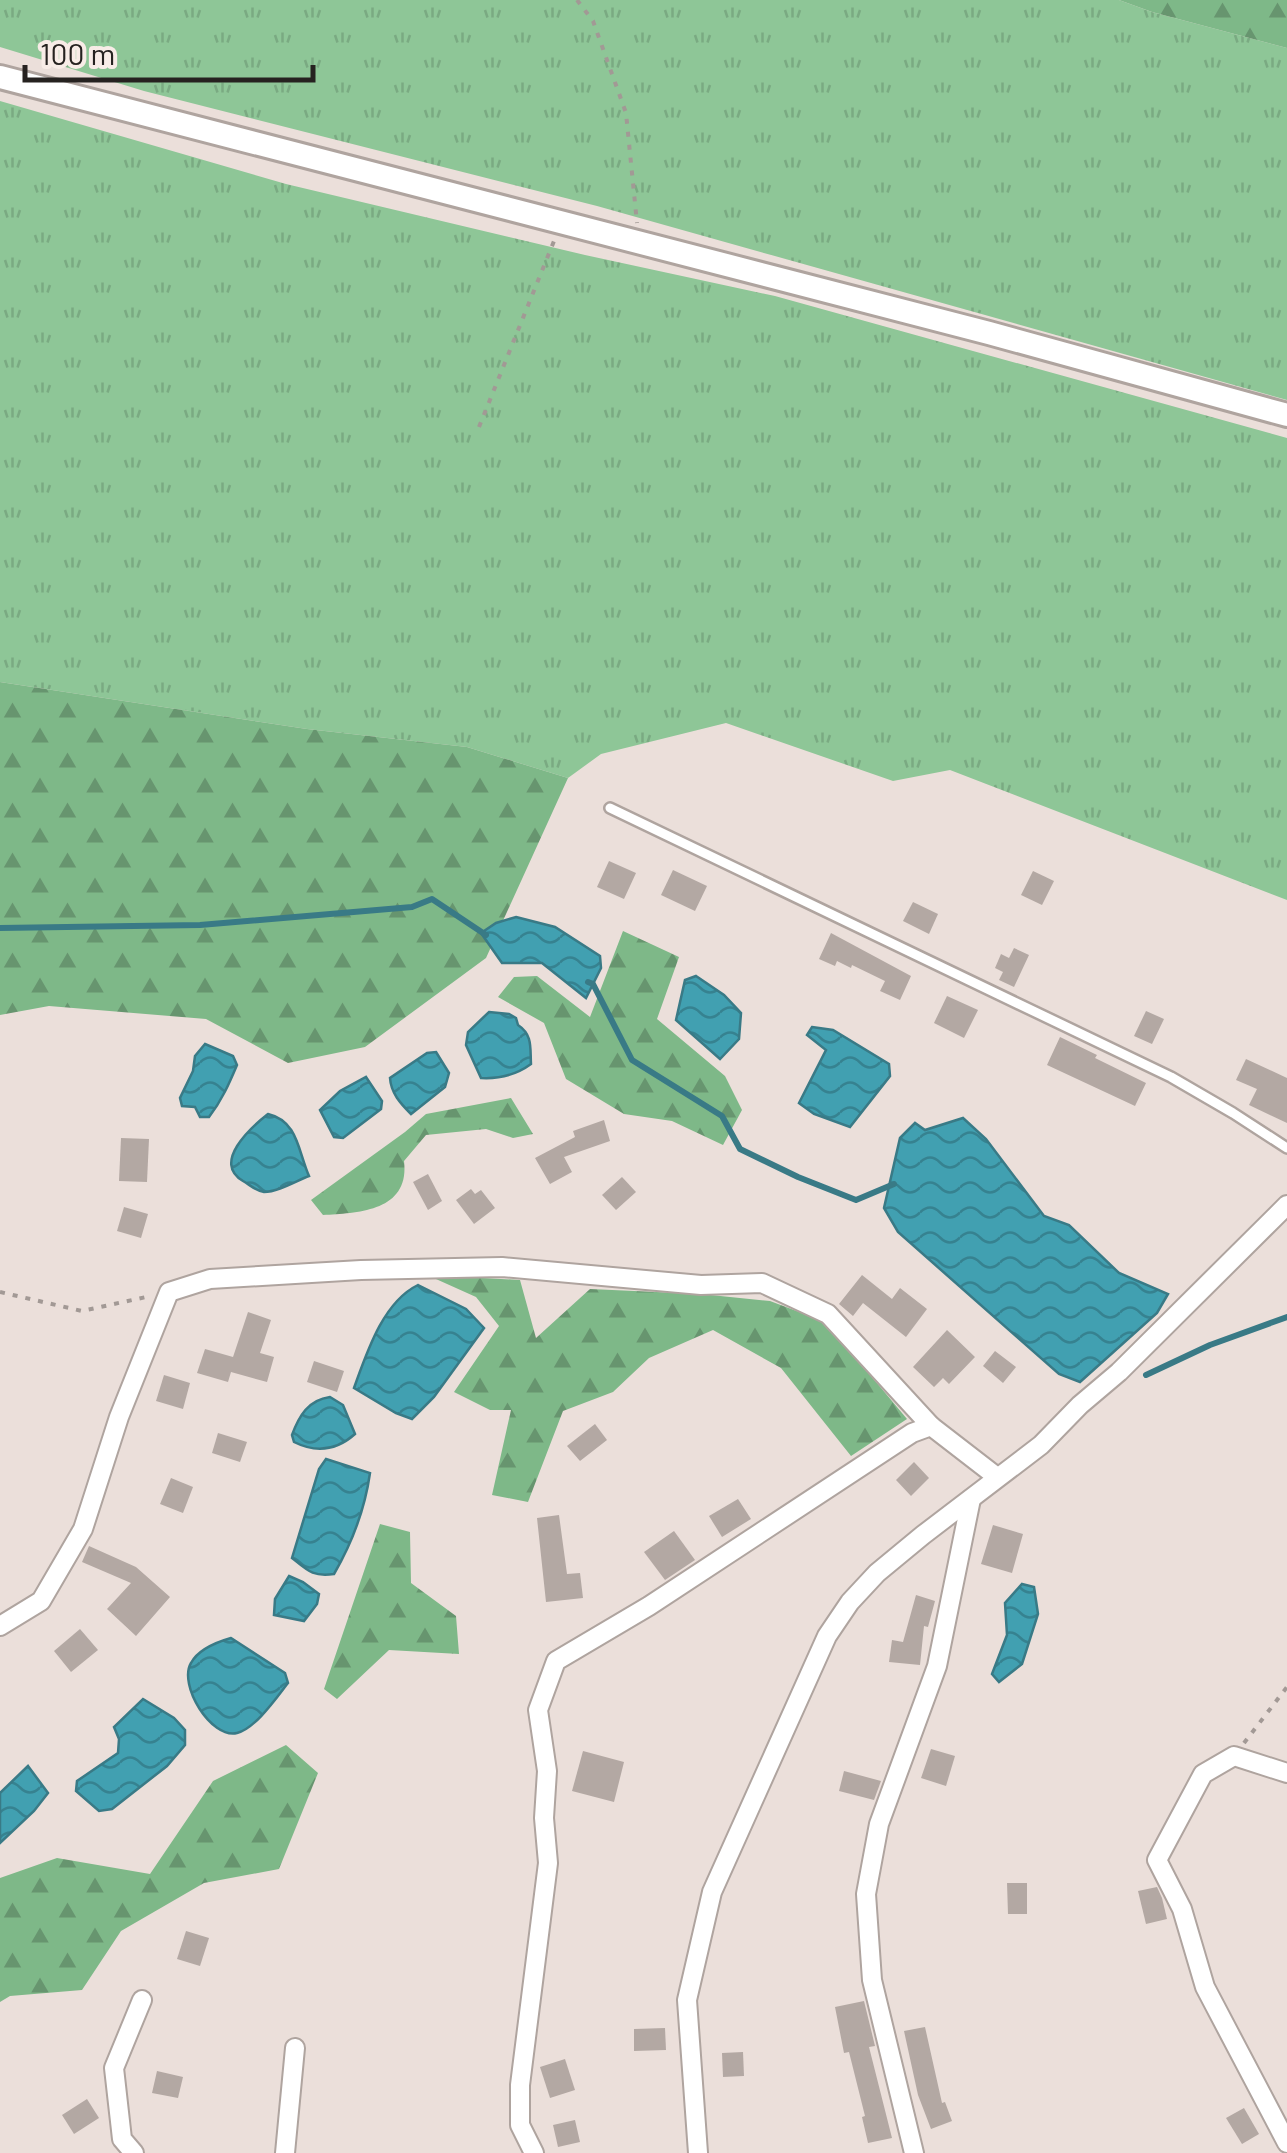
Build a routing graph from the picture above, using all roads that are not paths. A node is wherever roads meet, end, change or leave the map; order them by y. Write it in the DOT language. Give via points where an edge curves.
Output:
graph roads {
  1 [pos="0,77"];
  2 [pos="1287,415"];
  3 [pos="610,808"];
  4 [pos="1287,1148"];
  5 [pos="1287,1205"];
  6 [pos="931,1426"];
  7 [pos="997,1477"];
  8 [pos="971,1499"];
  9 [pos="0,1626"];
  10 [pos="1287,1772"];
  11 [pos="142,2000"];
  12 [pos="295,2048"];
  13 [pos="1287,2144"];
  14 [pos="134,2153"];
  15 [pos="285,2153"];
  16 [pos="534,2153"];
  17 [pos="698,2153"];
  18 [pos="914,2153"];
  1 -- 2 [label="street"];
  3 -- 4 [label="lane" via="1171,1077"];
  5 -- 7 [label="street" via="1119,1372"];
  6 -- 7 [label="street"];
  6 -- 9 [label="street" via="828,1314 762,1283 700,1285 502,1266 210,1279 169,1292 118,1417 83,1529 41,1600"];
  6 -- 16 [label="street" via="556,1661 538,1710 548,1863 520,2086 520,2125"];
  7 -- 8 [label="street"];
  8 -- 17 [label="street" via="878,1573 835,1624 712,1892 688,2000"];
  8 -- 18 [label="street" via="937,1666 879,1824 866,1894 872,1980"];
  10 -- 13 [label="street" via="1234,1756 1202,1774 1157,1860 1182,1909 1205,1987"];
  11 -- 14 [label="street" via="114,2068 122,2139"];
  12 -- 15 [label="street"];
}
